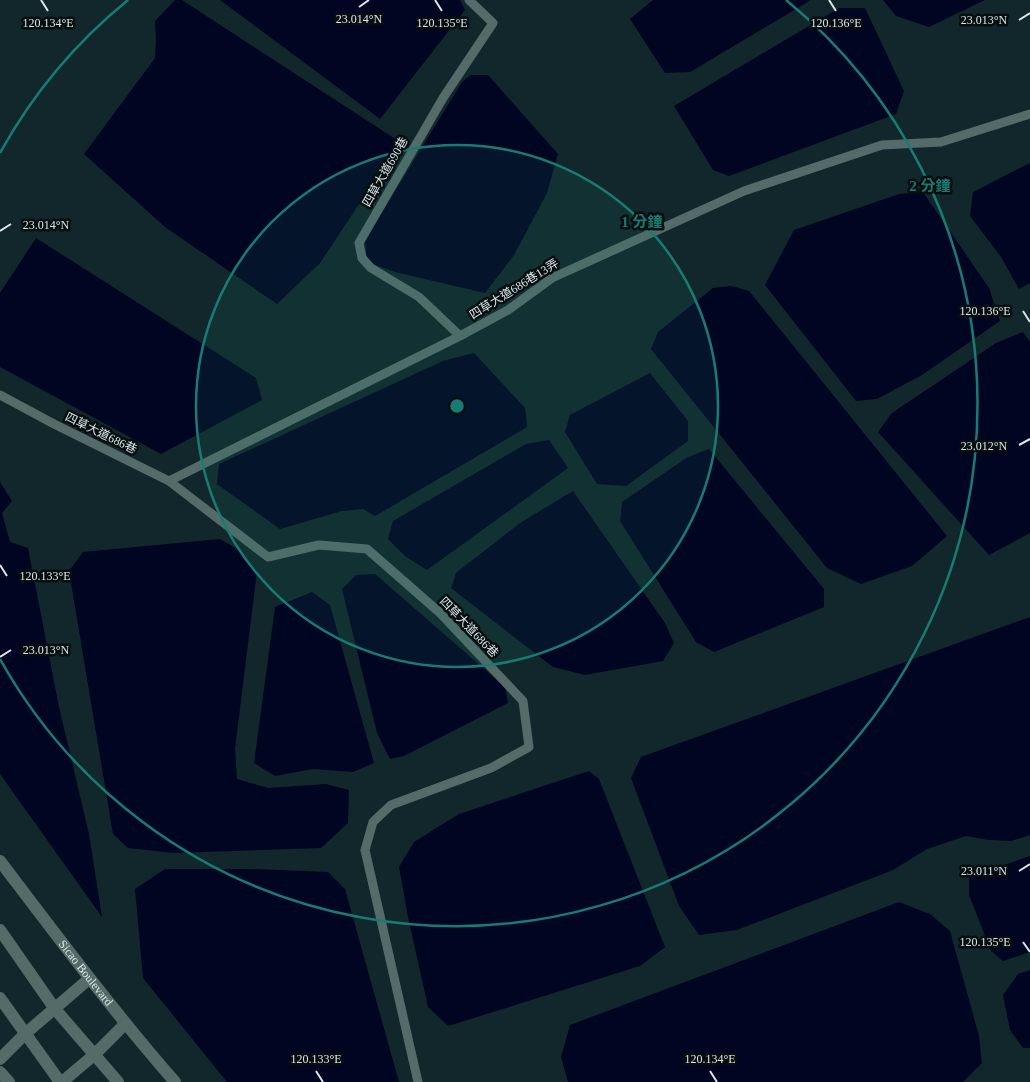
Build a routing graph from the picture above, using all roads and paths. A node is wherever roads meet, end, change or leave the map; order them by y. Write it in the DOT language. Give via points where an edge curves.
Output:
graph roads {
  1 [pos="469,0"];
  2 [pos="1030,114"];
  3 [pos="460,336"];
  4 [pos="0,395"];
  5 [pos="169,481"];
  6 [pos="0,861"];
  7 [pos="0,930"];
  8 [pos="89,979"];
  9 [pos="0,998"];
  10 [pos="55,1009"];
  11 [pos="125,1024"];
  12 [pos="26,1033"];
  13 [pos="94,1055"];
  14 [pos="0,1059"];
  15 [pos="0,1072"];
  16 [pos="9,1082"];
  17 [pos="61,1082"];
  18 [pos="118,1082"];
  19 [pos="175,1082"];
  20 [pos="418,1082"];
  1 -- 3 [label="lane, 四草大道690巷" via="493,23 443,98 359,243 362,258 371,268 420,297"];
  2 -- 3 [label="lane, 四草大道686巷13弄" via="940,142 882,145 744,192 552,278 508,310"];
  3 -- 5 [label="lane, 四草大道686巷13弄"];
  4 -- 5 [label="lane, 四草大道686巷"];
  5 -- 20 [label="lane, 四草大道686巷" via="268,557 319,545 367,549 439,612 523,701 529,747 491,768 391,805 373,822 365,850"];
  6 -- 8 [label="street, Sicao Boulevard"];
  7 -- 10 [label="street"];
  8 -- 10 [label="street"];
  8 -- 11 [label="street, Sicao Boulevard"];
  9 -- 12 [label="street"];
  10 -- 12 [label="street"];
  10 -- 13 [label="street"];
  11 -- 13 [label="street"];
  11 -- 19 [label="street, Sicao Boulevard"];
  12 -- 14 [label="street"];
  12 -- 17 [label="street"];
  13 -- 17 [label="street"];
  13 -- 18 [label="street"];
  15 -- 16 [label="street"];
}
